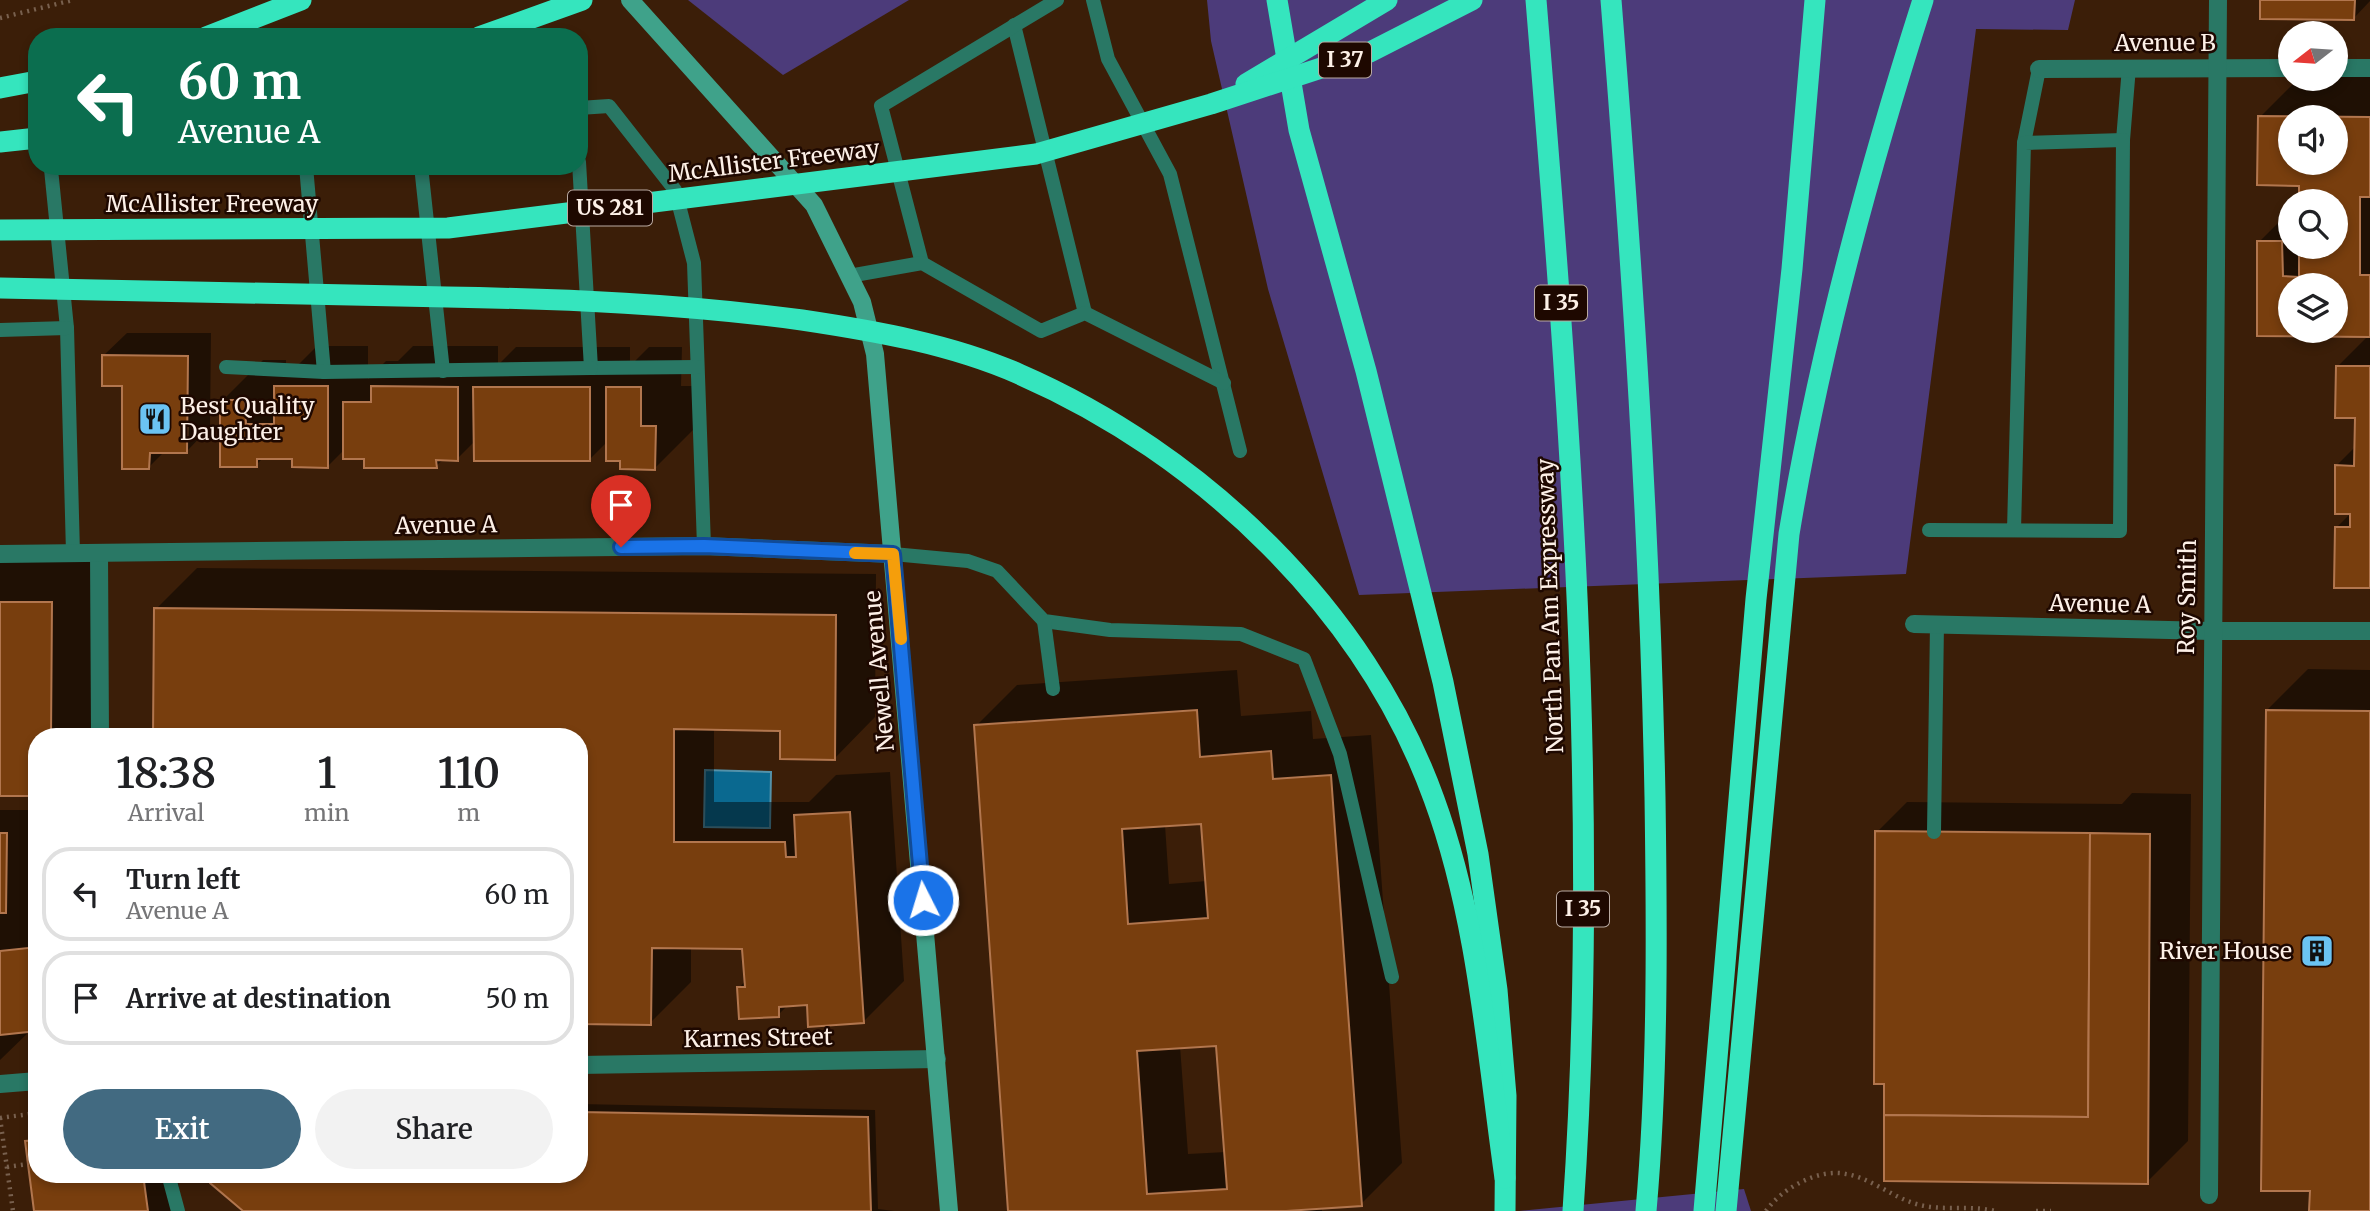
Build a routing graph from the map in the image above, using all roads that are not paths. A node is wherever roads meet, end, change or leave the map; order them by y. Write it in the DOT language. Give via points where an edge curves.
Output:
graph roads {
  1 [pos="301,0"];
  2 [pos="582,0"];
  3 [pos="630,0"];
  4 [pos="1057,0"];
  5 [pos="1093,0"];
  6 [pos="1277,0"];
  7 [pos="1387,0"];
  8 [pos="1472,0"];
  9 [pos="1536,0"];
  10 [pos="1611,0"];
  11 [pos="1815,0"];
  12 [pos="1923,0"];
  13 [pos="2218,0"];
  14 [pos="1014,25"];
  15 [pos="229,28"];
  16 [pos="504,28"];
  17 [pos="2129,67"];
  18 [pos="2218,68"];
  19 [pos="2278,68"];
  20 [pos="2348,68"];
  21 [pos="2370,68"];
  22 [pos="2039,69"];
  23 [pos="28,83"];
  24 [pos="0,88"];
  25 [pos="1212,104"];
  26 [pos="588,107"];
  27 [pos="28,139"];
  28 [pos="2123,140"];
  29 [pos="0,142"];
  30 [pos="2024,143"];
  31 [pos="52,175"];
  32 [pos="307,175"];
  33 [pos="422,175"];
  34 [pos="580,175"];
  35 [pos="0,230"];
  36 [pos="922,263"];
  37 [pos="849,276"];
  38 [pos="0,288"];
  39 [pos="1085,313"];
  40 [pos="68,328"];
  41 [pos="0,330"];
  42 [pos="226,367"];
  43 [pos="698,367"];
  44 [pos="591,368"];
  45 [pos="443,371"];
  46 [pos="324,372"];
  47 [pos="1224,383"];
  48 [pos="1240,451"];
  49 [pos="1929,530"];
  50 [pos="2014,530"];
  51 [pos="704,546"];
  52 [pos="73,553"];
  53 [pos="99,553"];
  54 [pos="0,554"];
  55 [pos="893,554"];
  56 [pos="1045,621"];
  57 [pos="1914,624"];
  58 [pos="1937,624"];
  59 [pos="2211,631"];
  60 [pos="2370,631"];
  61 [pos="1053,689"];
  62 [pos="100,728"];
  63 [pos="1934,832"];
  64 [pos="1392,977"];
  65 [pos="937,1059"];
  66 [pos="588,1065"];
  67 [pos="28,1082"];
  68 [pos="0,1084"];
  69 [pos="1505,1178"];
  70 [pos="170,1183"];
  71 [pos="2209,1195"];
  72 [pos="178,1211"];
  73 [pos="949,1211"];
  74 [pos="1505,1211"];
  75 [pos="1573,1211"];
  76 [pos="1646,1211"];
  77 [pos="1704,1211"];
  78 [pos="1726,1211"];
  1 -- 15 [label="highway"];
  2 -- 16 [label="highway"];
  3 -- 37 [label="main road, Newell Avenue" via="814,205"];
  4 -- 14 [label="lane"];
  5 -- 47 [label="lane" via="1108,59 1170,174"];
  6 -- 69 [label="highway, bridge" via="1299,130 1443,682 1478,854 1506,1096"];
  7 -- 25 [label="highway, bridge"];
  8 -- 25 [label="highway, I 37, bridge" via="1370,52"];
  9 -- 75 [label="highway, North Pan Am Expressway / I 35" via="1564,336 1578,606 1584,853 1581,1090"];
  10 -- 76 [label="highway" via="1650,600 1657,923"];
  11 -- 77 [label="highway" via="1756,599"];
  12 -- 78 [label="highway" via="1843,272 1789,534"];
  13 -- 18 [label="street, Roy Smith"];
  14 -- 36 [label="lane" via="881,106"];
  14 -- 39 [label="lane"];
  17 -- 18 [label="street, Avenue B"];
  17 -- 22 [label="street, Avenue B"];
  17 -- 28 [label="lane"];
  18 -- 19 [label="street, Avenue B"];
  18 -- 59 [label="street, Roy Smith"];
  20 -- 21 [label="street"];
  22 -- 30 [label="lane"];
  23 -- 24 [label="highway"];
  25 -- 35 [label="highway, McAllister Freeway / US 281, bridge" via="1035,154 448,228"];
  26 -- 43 [label="lane" via="609,106 675,190 694,263"];
  27 -- 29 [label="highway"];
  28 -- 30 [label="lane"];
  28 -- 50 [label="lane" via="2120,531"];
  30 -- 50 [label="lane"];
  31 -- 40 [label="lane"];
  32 -- 46 [label="lane"];
  33 -- 45 [label="lane"];
  34 -- 44 [label="lane"];
  36 -- 37 [label="lane"];
  36 -- 39 [label="lane" via="1041,331"];
  37 -- 55 [label="main road, Newell Avenue" via="862,302 875,354"];
  38 -- 69 [label="highway, bridge" via="558,299 780,317 908,339 969,356 1017,373 1125,431 1185,472 1284,562 1361,656 1408,735 1454,863 1477,982"];
  39 -- 47 [label="lane"];
  40 -- 41 [label="lane"];
  40 -- 52 [label="lane"];
  42 -- 46 [label="lane"];
  43 -- 44 [label="lane"];
  43 -- 51 [label="lane"];
  44 -- 45 [label="lane"];
  45 -- 46 [label="lane"];
  47 -- 48 [label="lane"];
  49 -- 50 [label="lane"];
  51 -- 53 [label="street, Avenue A"];
  51 -- 55 [label="street, Avenue A"];
  52 -- 53 [label="street, Avenue A"];
  52 -- 54 [label="street, Avenue A"];
  53 -- 62 [label="street"];
  55 -- 56 [label="lane" via="968,561 997,571"];
  55 -- 65 [label="main road, Newell Avenue"];
  56 -- 61 [label="lane"];
  56 -- 64 [label="lane" via="1110,630 1241,634 1304,659 1340,754"];
  57 -- 58 [label="street, Avenue A"];
  58 -- 59 [label="street, Avenue A"];
  58 -- 63 [label="lane"];
  59 -- 60 [label="street, Avenue A"];
  59 -- 71 [label="street, Roy Smith"];
  65 -- 66 [label="street, Karnes Street"];
  65 -- 73 [label="main road, Newell Avenue"];
  67 -- 68 [label="street"];
  69 -- 74 [label="highway"];
  70 -- 72 [label="lane"];
}
